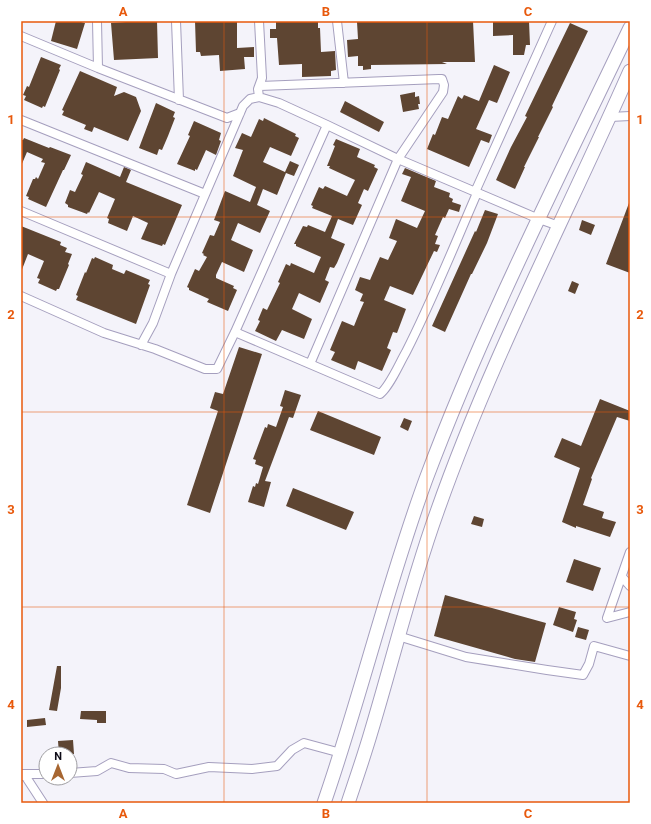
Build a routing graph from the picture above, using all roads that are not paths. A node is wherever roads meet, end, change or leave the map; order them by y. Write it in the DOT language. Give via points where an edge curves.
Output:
graph roads {
  1 [pos="97,21"];
  2 [pos="176,21"];
  3 [pos="259,21"];
  4 [pos="337,21"];
  5 [pos="552,21"];
  6 [pos="630,28"];
  7 [pos="21,36"];
  8 [pos="98,68"];
  9 [pos="630,71"];
  10 [pos="344,83"];
  11 [pos="260,86"];
  12 [pos="259,97"];
  13 [pos="179,100"];
  14 [pos="240,113"];
  15 [pos="630,116"];
  16 [pos="610,117"];
  17 [pos="21,120"];
  18 [pos="327,125"];
  19 [pos="398,159"];
  20 [pos="476,192"];
  21 [pos="205,194"];
  22 [pos="21,211"];
  23 [pos="539,219"];
  24 [pos="559,226"];
  25 [pos="171,274"];
  26 [pos="21,296"];
  27 [pos="235,332"];
  28 [pos="141,344"];
  29 [pos="310,364"];
  30 [pos="630,552"];
  31 [pos="622,576"];
  32 [pos="630,586"];
  33 [pos="630,612"];
  34 [pos="398,636"];
  35 [pos="630,656"];
  36 [pos="341,753"];
  37 [pos="78,772"];
  38 [pos="38,774"];
  39 [pos="21,775"];
  40 [pos="325,799"];
  41 [pos="43,803"];
  42 [pos="348,803"];
  1 -- 8 [label="street"];
  2 -- 13 [label="street"];
  3 -- 11 [label="street" via="262,78"];
  4 -- 10 [label="street"];
  5 -- 20 [label="street"];
  6 -- 23 [label="highway"];
  7 -- 8 [label="street"];
  8 -- 13 [label="street"];
  9 -- 16 [label="highway"];
  10 -- 11 [label="street"];
  10 -- 19 [label="street" via="442,79 443,92"];
  11 -- 12 [label="street"];
  12 -- 14 [label="street" via="250,100"];
  12 -- 18 [label="street" via="279,103"];
  13 -- 14 [label="street" via="227,118"];
  14 -- 21 [label="street"];
  15 -- 16 [label="street"];
  16 -- 24 [label="highway"];
  17 -- 21 [label="street"];
  18 -- 19 [label="street"];
  18 -- 27 [label="street"];
  19 -- 20 [label="street"];
  19 -- 29 [label="street"];
  20 -- 23 [label="street"];
  20 -- 29 [label="street" via="426,314 383,392 377,393"];
  21 -- 25 [label="street"];
  22 -- 25 [label="street"];
  23 -- 24 [label="street"];
  23 -- 36 [label="highway" via="478,350 420,496"];
  24 -- 34 [label="highway" via="482,395 436,513"];
  25 -- 28 [label="street"];
  26 -- 28 [label="street" via="104,333"];
  27 -- 28 [label="street" via="217,369 212,370"];
  27 -- 29 [label="street"];
  30 -- 31 [label="street"];
  31 -- 32 [label="street"];
  31 -- 33 [label="street" via="607,618"];
  34 -- 35 [label="street" via="466,657 583,675 594,646"];
  34 -- 42 [label="highway"];
  36 -- 37 [label="street" via="304,743 292,750 277,766 252,769 209,767 176,774 164,769 129,768 111,763 97,771"];
  36 -- 40 [label="highway"];
  38 -- 39 [label="street"];
  39 -- 41 [label="street" via="26,777"];
  40 -- 42 [label="highway"];
}
